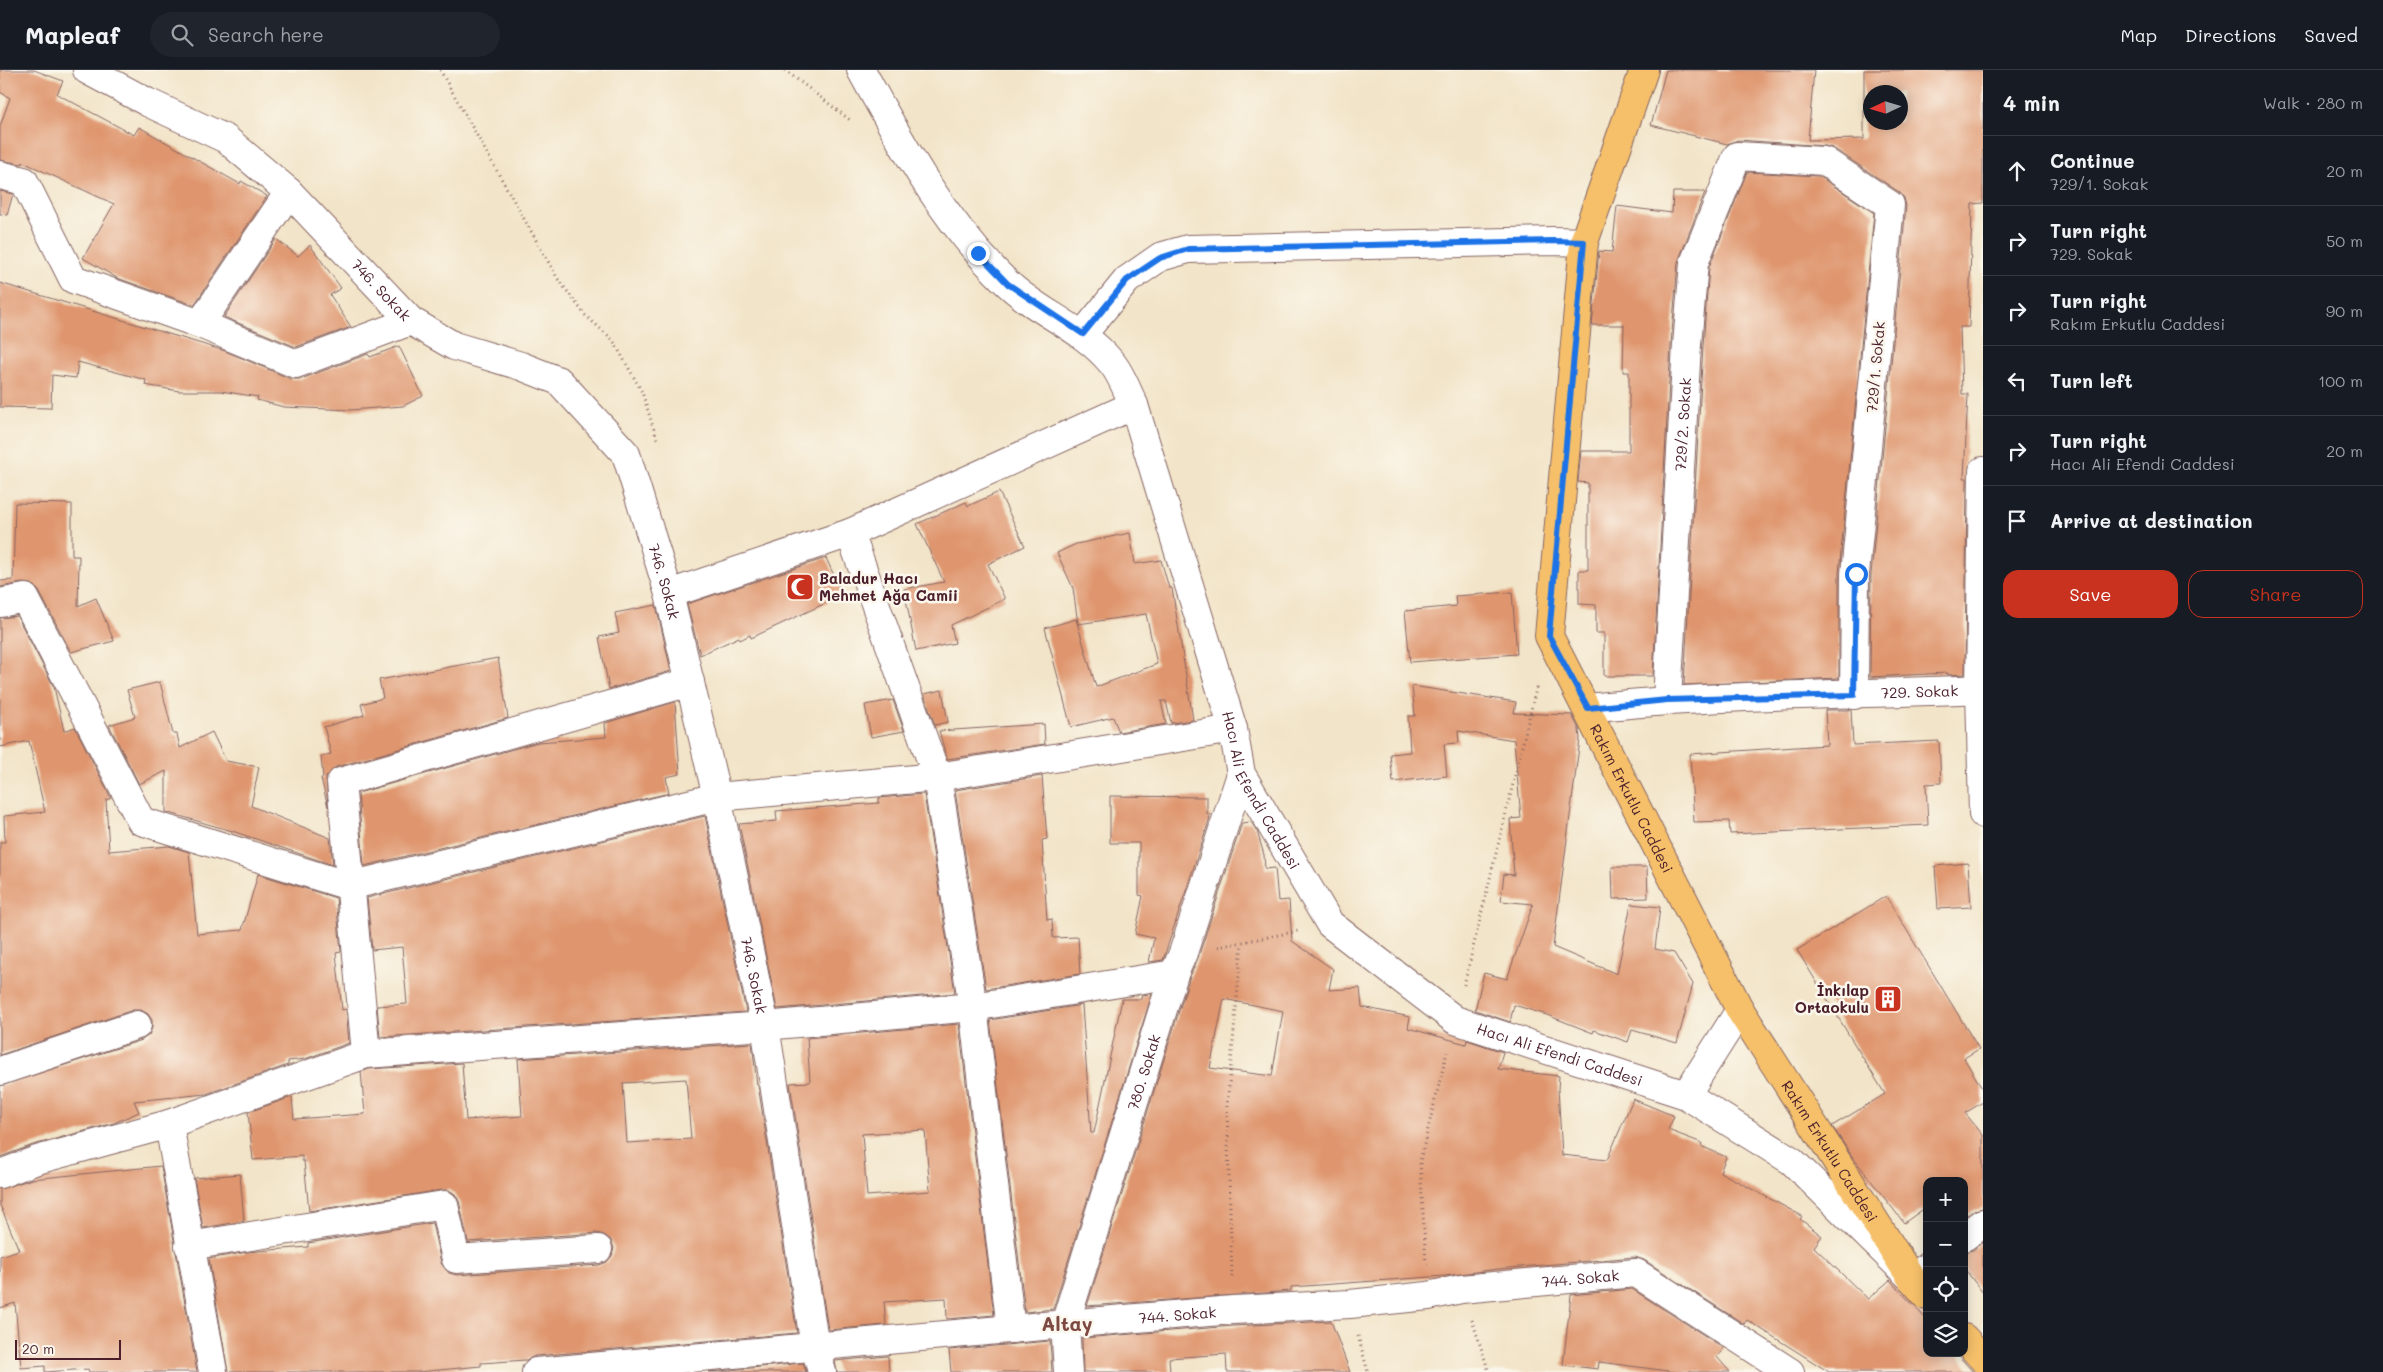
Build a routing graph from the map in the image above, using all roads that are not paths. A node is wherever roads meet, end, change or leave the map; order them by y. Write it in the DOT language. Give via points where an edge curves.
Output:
graph roads {
  1 [pos="87,70"];
  2 [pos="861,70"];
  3 [pos="1644,70"];
  4 [pos="1737,156"];
  5 [pos="0,175"];
  6 [pos="289,192"];
  7 [pos="1584,242"];
  8 [pos="411,321"];
  9 [pos="200,324"];
  10 [pos="1083,334"];
  11 [pos="1134,405"];
  12 [pos="1983,471"];
  13 [pos="850,533"];
  14 [pos="669,594"];
  15 [pos="0,603"];
  16 [pos="690,682"];
  17 [pos="1982,689"];
  18 [pos="1854,695"];
  19 [pos="1667,700"];
  20 [pos="1588,708"];
  21 [pos="1233,729"];
  22 [pos="1241,774"];
  23 [pos="937,777"];
  24 [pos="717,797"];
  25 [pos="1983,814"];
  26 [pos="349,886"];
  27 [pos="1179,964"];
  28 [pos="973,1007"];
  29 [pos="1740,1010"];
  30 [pos="137,1026"];
  31 [pos="765,1026"];
  32 [pos="366,1054"];
  33 [pos="0,1071"];
  34 [pos="1686,1095"];
  35 [pos="169,1124"];
  36 [pos="0,1174"];
  37 [pos="1983,1222"];
  38 [pos="1968,1235"];
  39 [pos="189,1246"];
  40 [pos="598,1249"];
  41 [pos="1922,1281"];
  42 [pos="1066,1324"];
  43 [pos="1011,1329"];
  44 [pos="1968,1343"];
  45 [pos="818,1360"];
  46 [pos="1983,1360"];
  47 [pos="640,1366"];
  48 [pos="212,1372"];
  49 [pos="536,1372"];
  50 [pos="1068,1372"];
  51 [pos="1790,1372"];
  1 -- 6 [label="street, 746. Sokak" via="226,139"];
  2 -- 10 [label="street, Hacı Ali Efendi Caddesi" via="900,142 944,212 978,253 1008,284"];
  3 -- 7 [label="main road, Rakım Erkutlu Caddesi"];
  4 -- 18 [label="street, 729/1. Sokak" via="1824,161 1890,206 1856,574"];
  4 -- 19 [label="street, 729/2. Sokak" via="1694,263"];
  5 -- 9 [label="street" via="24,181 73,279"];
  6 -- 8 [label="street, 746. Sokak"];
  6 -- 9 [label="street"];
  7 -- 10 [label="street" via="1188,249 1160,258 1127,280"];
  7 -- 20 [label="main road, Rakım Erkutlu Caddesi" via="1549,636"];
  8 -- 9 [label="street" via="296,364"];
  8 -- 14 [label="street, 746. Sokak" via="454,346 559,381 626,454"];
  10 -- 11 [label="street, Hacı Ali Efendi Caddesi" via="1112,363"];
  11 -- 13 [label="street"];
  11 -- 21 [label="street, Hacı Ali Efendi Caddesi"];
  12 -- 17 [label="street"];
  13 -- 14 [label="street"];
  13 -- 23 [label="street"];
  14 -- 16 [label="street, 746. Sokak"];
  15 -- 26 [label="street" via="25,598 141,821"];
  16 -- 24 [label="street, 746. Sokak"];
  16 -- 26 [label="street" via="341,782"];
  17 -- 18 [label="street, 729. Sokak"];
  17 -- 25 [label="street"];
  18 -- 19 [label="street, 729. Sokak"];
  19 -- 20 [label="street, 729. Sokak"];
  20 -- 29 [label="main road, Rakım Erkutlu Caddesi"];
  21 -- 22 [label="street, Hacı Ali Efendi Caddesi"];
  21 -- 23 [label="street"];
  22 -- 27 [label="street, 780. Sokak"];
  22 -- 34 [label="street, Hacı Ali Efendi Caddesi" via="1330,924 1455,1020"];
  23 -- 24 [label="street"];
  23 -- 28 [label="street"];
  24 -- 26 [label="street"];
  24 -- 31 [label="street, 746. Sokak"];
  26 -- 32 [label="street"];
  27 -- 28 [label="street"];
  27 -- 42 [label="street, 780. Sokak"];
  28 -- 31 [label="street"];
  28 -- 43 [label="street"];
  29 -- 34 [label="street"];
  29 -- 41 [label="main road, Rakım Erkutlu Caddesi"];
  30 -- 33 [label="street"];
  31 -- 32 [label="street"];
  31 -- 45 [label="street, 746. Sokak"];
  32 -- 35 [label="street"];
  34 -- 41 [label="street, Hacı Ali Efendi Caddesi" via="1792,1160"];
  35 -- 36 [label="street" via="36,1160"];
  35 -- 39 [label="street"];
  37 -- 38 [label="street"];
  39 -- 40 [label="street" via="444,1205 456,1259"];
  39 -- 48 [label="street"];
  42 -- 43 [label="street, 744. Sokak"];
  42 -- 50 [label="street, 780. Sokak"];
  42 -- 51 [label="street, 744. Sokak" via="1350,1304 1428,1296 1461,1289 1636,1273"];
  43 -- 45 [label="street, 744. Sokak"];
  44 -- 46 [label="main road"];
  45 -- 47 [label="street, 744. Sokak"];
  47 -- 49 [label="street, 744. Sokak"];
}
